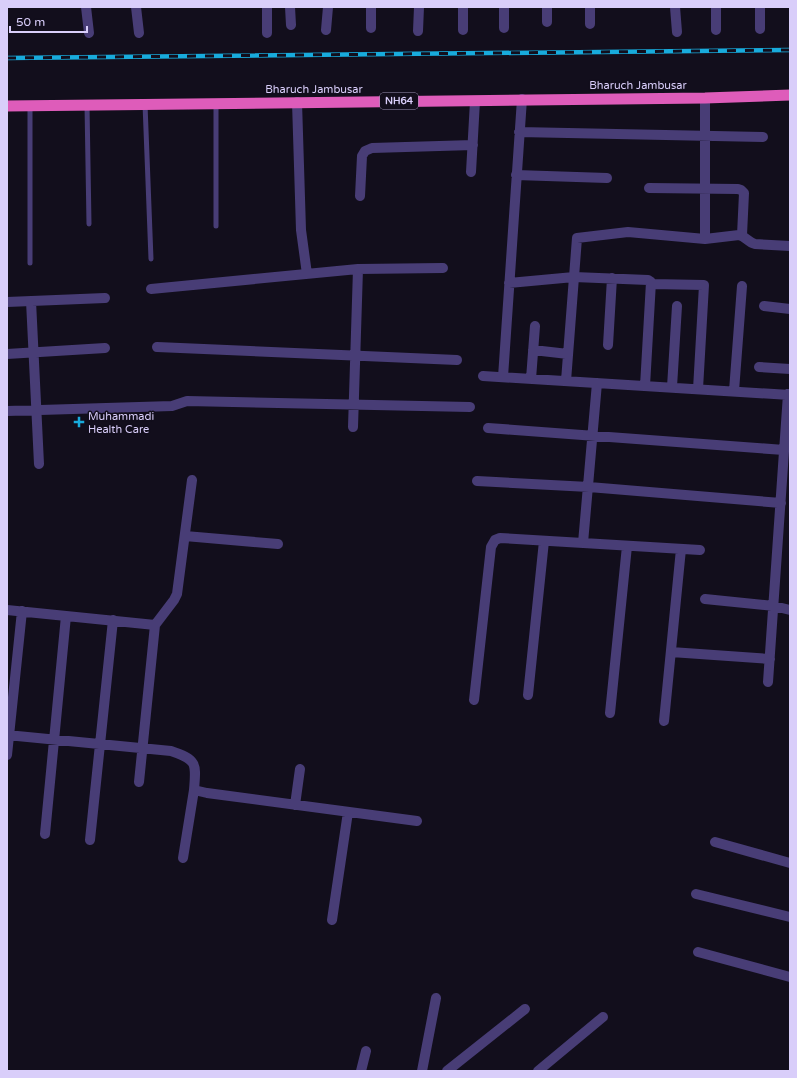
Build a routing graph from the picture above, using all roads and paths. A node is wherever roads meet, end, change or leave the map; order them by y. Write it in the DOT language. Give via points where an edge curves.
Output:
graph roads {
  1 [pos="86,7"];
  2 [pos="136,7"];
  3 [pos="267,7"];
  4 [pos="290,7"];
  5 [pos="328,7"];
  6 [pos="371,7"];
  7 [pos="419,7"];
  8 [pos="463,7"];
  9 [pos="504,7"];
  10 [pos="547,7"];
  11 [pos="590,7"];
  12 [pos="675,7"];
  13 [pos="716,7"];
  14 [pos="760,7"];
  15 [pos="547,22"];
  16 [pos="590,24"];
  17 [pos="291,25"];
  18 [pos="371,28"];
  19 [pos="504,28"];
  20 [pos="760,29"];
  21 [pos="326,30"];
  22 [pos="464,30"];
  23 [pos="716,30"];
  24 [pos="418,31"];
  25 [pos="676,32"];
  26 [pos="89,33"];
  27 [pos="139,33"];
  28 [pos="267,33"];
  29 [pos="790,95"];
  30 [pos="705,98"];
  31 [pos="522,99"];
  32 [pos="475,101"];
  33 [pos="297,102"];
  34 [pos="144,103"];
  35 [pos="216,103"];
  36 [pos="87,104"];
  37 [pos="30,105"];
  38 [pos="7,106"];
  39 [pos="520,132"];
  40 [pos="704,136"];
  41 [pos="763,137"];
  42 [pos="473,145"];
  43 [pos="472,172"];
  44 [pos="516,175"];
  45 [pos="607,178"];
  46 [pos="650,188"];
  47 [pos="705,188"];
  48 [pos="360,196"];
  49 [pos="89,224"];
  50 [pos="216,226"];
  51 [pos="742,235"];
  52 [pos="705,239"];
  53 [pos="790,246"];
  54 [pos="151,259"];
  55 [pos="30,263"];
  56 [pos="443,268"];
  57 [pos="358,269"];
  58 [pos="307,274"];
  59 [pos="574,277"];
  60 [pos="612,278"];
  61 [pos="509,283"];
  62 [pos="652,284"];
  63 [pos="742,286"];
  64 [pos="151,289"];
  65 [pos="105,298"];
  66 [pos="31,301"];
  67 [pos="7,302"];
  68 [pos="678,306"];
  69 [pos="764,306"];
  70 [pos="790,309"];
  71 [pos="535,326"];
  72 [pos="608,346"];
  73 [pos="157,347"];
  74 [pos="105,348"];
  75 [pos="533,350"];
  76 [pos="34,352"];
  77 [pos="7,354"];
  78 [pos="568,354"];
  79 [pos="355,355"];
  80 [pos="458,360"];
  81 [pos="759,367"];
  82 [pos="790,369"];
  83 [pos="482,376"];
  84 [pos="503,377"];
  85 [pos="531,379"];
  86 [pos="566,381"];
  87 [pos="597,383"];
  88 [pos="645,386"];
  89 [pos="672,387"];
  90 [pos="698,389"];
  91 [pos="734,391"];
  92 [pos="789,394"];
  93 [pos="354,405"];
  94 [pos="470,407"];
  95 [pos="36,409"];
  96 [pos="7,411"];
  97 [pos="353,427"];
  98 [pos="488,428"];
  99 [pos="593,435"];
  100 [pos="784,450"];
  101 [pos="39,464"];
  102 [pos="192,480"];
  103 [pos="477,481"];
  104 [pos="589,487"];
  105 [pos="784,500"];
  106 [pos="185,536"];
  107 [pos="544,541"];
  108 [pos="583,543"];
  109 [pos="278,544"];
  110 [pos="627,546"];
  111 [pos="682,549"];
  112 [pos="700,550"];
  113 [pos="705,599"];
  114 [pos="774,606"];
  115 [pos="7,610"];
  116 [pos="790,610"];
  117 [pos="22,612"];
  118 [pos="66,616"];
  119 [pos="113,620"];
  120 [pos="155,625"];
  121 [pos="671,652"];
  122 [pos="770,659"];
  123 [pos="768,682"];
  124 [pos="528,695"];
  125 [pos="474,700"];
  126 [pos="610,713"];
  127 [pos="664,721"];
  128 [pos="8,735"];
  129 [pos="54,740"];
  130 [pos="99,744"];
  131 [pos="143,748"];
  132 [pos="7,755"];
  133 [pos="300,769"];
  134 [pos="139,782"];
  135 [pos="194,790"];
  136 [pos="295,805"];
  137 [pos="348,812"];
  138 [pos="417,821"];
  139 [pos="45,834"];
  140 [pos="90,840"];
  141 [pos="715,842"];
  142 [pos="183,858"];
  143 [pos="790,863"];
  144 [pos="696,894"];
  145 [pos="790,917"];
  146 [pos="332,920"];
  147 [pos="698,952"];
  148 [pos="790,977"];
  149 [pos="436,998"];
  150 [pos="526,1009"];
  151 [pos="603,1017"];
  152 [pos="366,1051"];
  153 [pos="361,1071"];
  154 [pos="422,1071"];
  155 [pos="447,1071"];
  156 [pos="538,1071"];
  1 -- 26 [label="street"];
  2 -- 27 [label="street"];
  3 -- 28 [label="street"];
  4 -- 17 [label="street"];
  5 -- 21 [label="street"];
  6 -- 18 [label="street"];
  7 -- 24 [label="street"];
  8 -- 22 [label="street"];
  9 -- 19 [label="street"];
  10 -- 15 [label="street"];
  11 -- 16 [label="street"];
  12 -- 25 [label="street"];
  13 -- 23 [label="street"];
  14 -- 20 [label="street"];
  29 -- 30 [label="highway, Bharuch Jambusar / NH64"];
  30 -- 31 [label="highway, Bharuch Jambusar / NH64"];
  30 -- 40 [label="street"];
  31 -- 32 [label="highway, Bharuch Jambusar / NH64"];
  31 -- 39 [label="street"];
  32 -- 33 [label="highway, Bharuch Jambusar / NH64"];
  32 -- 42 [label="street"];
  33 -- 35 [label="highway, Bharuch Jambusar / NH64"];
  33 -- 58 [label="street" via="301,230"];
  34 -- 35 [label="highway, Bharuch Jambusar / NH64"];
  34 -- 36 [label="highway, Bharuch Jambusar / NH64"];
  34 -- 54 [label="lane"];
  35 -- 50 [label="lane"];
  36 -- 37 [label="highway, Bharuch Jambusar / NH64"];
  36 -- 49 [label="lane"];
  37 -- 38 [label="highway, Bharuch Jambusar / NH64"];
  37 -- 55 [label="lane"];
  39 -- 40 [label="street"];
  39 -- 44 [label="street"];
  40 -- 41 [label="street"];
  40 -- 47 [label="street"];
  42 -- 43 [label="street"];
  42 -- 48 [label="street" via="372,148 365,151 362,156"];
  44 -- 45 [label="street"];
  44 -- 61 [label="street"];
  46 -- 47 [label="street"];
  47 -- 51 [label="street" via="738,189 744,193"];
  47 -- 52 [label="street"];
  51 -- 52 [label="street"];
  51 -- 53 [label="street" via="755,244"];
  52 -- 59 [label="street" via="628,232 577,238"];
  56 -- 57 [label="street"];
  57 -- 58 [label="street"];
  57 -- 79 [label="street"];
  58 -- 64 [label="street"];
  59 -- 60 [label="street"];
  59 -- 61 [label="street"];
  59 -- 78 [label="street"];
  60 -- 62 [label="street" via="648,280"];
  60 -- 72 [label="street"];
  61 -- 84 [label="street"];
  62 -- 88 [label="street"];
  62 -- 90 [label="street" via="704,285"];
  63 -- 91 [label="street"];
  65 -- 66 [label="street"];
  66 -- 67 [label="street"];
  66 -- 76 [label="street"];
  68 -- 89 [label="street"];
  69 -- 70 [label="street"];
  71 -- 75 [label="street"];
  73 -- 79 [label="street"];
  74 -- 76 [label="street"];
  75 -- 78 [label="street"];
  75 -- 85 [label="street"];
  76 -- 77 [label="street"];
  76 -- 95 [label="street"];
  78 -- 86 [label="street"];
  79 -- 80 [label="street"];
  79 -- 93 [label="street"];
  81 -- 82 [label="street"];
  83 -- 84 [label="street"];
  84 -- 85 [label="street"];
  85 -- 86 [label="street"];
  86 -- 87 [label="street"];
  87 -- 88 [label="street"];
  87 -- 99 [label="street"];
  88 -- 89 [label="street"];
  89 -- 90 [label="street"];
  90 -- 91 [label="street"];
  91 -- 92 [label="street"];
  92 -- 100 [label="street"];
  93 -- 94 [label="street"];
  93 -- 95 [label="street" via="187,401 172,406"];
  93 -- 97 [label="street"];
  95 -- 96 [label="street"];
  95 -- 101 [label="street"];
  98 -- 99 [label="street"];
  99 -- 100 [label="street"];
  99 -- 104 [label="street"];
  100 -- 105 [label="street"];
  102 -- 106 [label="street"];
  103 -- 104 [label="street"];
  104 -- 105 [label="street"];
  104 -- 108 [label="street"];
  105 -- 114 [label="street"];
  106 -- 109 [label="street"];
  106 -- 120 [label="street" via="177,594"];
  107 -- 108 [label="street"];
  107 -- 124 [label="street"];
  107 -- 125 [label="street" via="500,538 493,543"];
  108 -- 110 [label="street"];
  110 -- 111 [label="street"];
  110 -- 126 [label="street"];
  111 -- 112 [label="street"];
  111 -- 121 [label="street"];
  113 -- 114 [label="street"];
  114 -- 116 [label="street"];
  114 -- 122 [label="street"];
  115 -- 117 [label="street"];
  117 -- 118 [label="street"];
  117 -- 128 [label="street"];
  118 -- 119 [label="street"];
  118 -- 129 [label="street"];
  119 -- 120 [label="street"];
  119 -- 130 [label="street"];
  120 -- 131 [label="street"];
  121 -- 122 [label="street"];
  121 -- 127 [label="street"];
  122 -- 123 [label="street"];
  128 -- 129 [label="street"];
  128 -- 132 [label="street"];
  129 -- 130 [label="street"];
  129 -- 139 [label="street"];
  130 -- 131 [label="street"];
  130 -- 140 [label="street"];
  131 -- 134 [label="street"];
  131 -- 135 [label="street" via="171,751 191,760 195,768"];
  133 -- 136 [label="street"];
  135 -- 136 [label="street"];
  135 -- 142 [label="street"];
  136 -- 137 [label="street"];
  137 -- 138 [label="street"];
  137 -- 146 [label="street"];
  141 -- 143 [label="street"];
  144 -- 145 [label="street"];
  147 -- 148 [label="street"];
  149 -- 154 [label="street"];
  150 -- 155 [label="street"];
  151 -- 156 [label="street"];
  152 -- 153 [label="street"];
}
